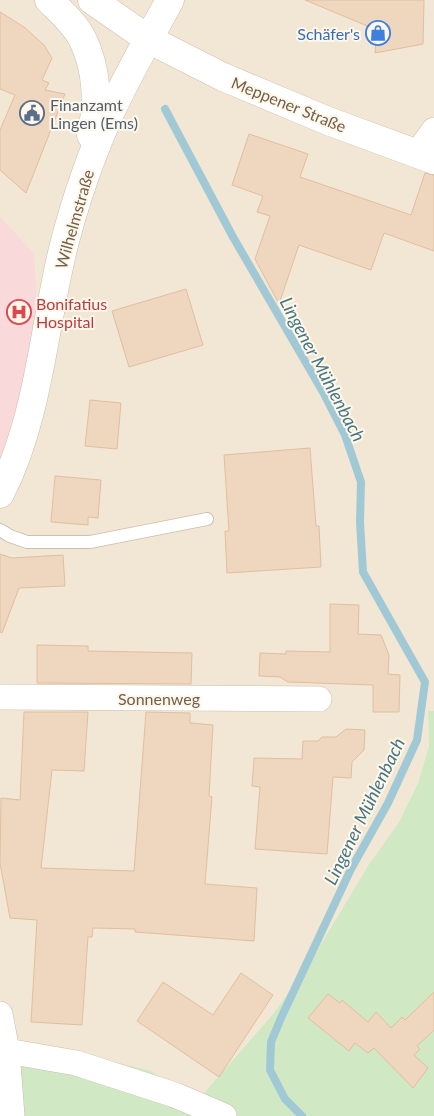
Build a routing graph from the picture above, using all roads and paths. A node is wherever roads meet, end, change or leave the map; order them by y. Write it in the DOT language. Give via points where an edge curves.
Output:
graph roads {
  1 [pos="49,0"];
  2 [pos="92,0"];
  3 [pos="170,0"];
  4 [pos="148,39"];
  5 [pos="434,130"];
  6 [pos="426,157"];
  7 [pos="73,215"];
  8 [pos="0,494"];
  9 [pos="207,519"];
  10 [pos="0,530"];
  11 [pos="0,697"];
  12 [pos="318,700"];
  13 [pos="0,1014"];
  14 [pos="3,1052"];
  15 [pos="12,1116"];
  16 [pos="224,1116"];
  1 -- 7 [label="street" via="81,37 90,58 96,92 94,121"];
  2 -- 4 [label="street, Meppener Straße"];
  3 -- 4 [label="street, Wilhelmstraße"];
  4 -- 6 [label="street, Meppener Straße" via="232,81"];
  4 -- 7 [label="street, Wilhelmstraße" via="113,107"];
  5 -- 6 [label="street"];
  7 -- 8 [label="street, Wilhelmstraße" via="27,424"];
  9 -- 10 [label="lane" via="90,542 27,542"];
  11 -- 12 [label="street, Sonnenweg"];
  13 -- 14 [label="street"];
  14 -- 15 [label="street"];
  14 -- 16 [label="street" via="76,1063 174,1095"];
}
